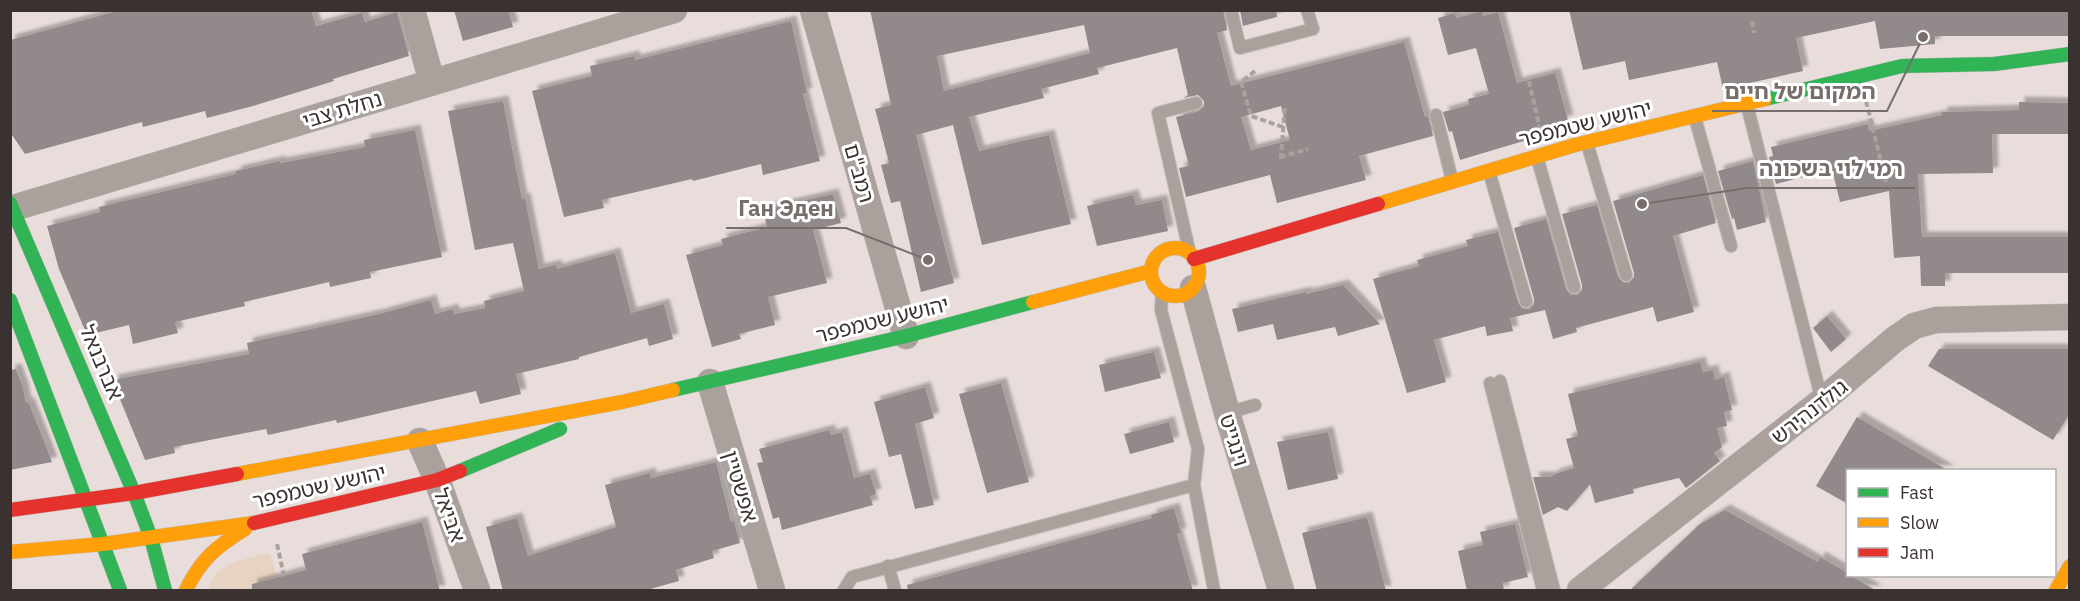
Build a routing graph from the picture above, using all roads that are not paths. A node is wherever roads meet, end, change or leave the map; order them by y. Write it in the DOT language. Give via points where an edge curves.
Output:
graph roads {
  1 [pos="412,10"];
  2 [pos="674,10"];
  3 [pos="813,10"];
  4 [pos="1231,10"];
  5 [pos="1307,10"];
  6 [pos="2070,54"];
  7 [pos="1994,64"];
  8 [pos="2043,71"];
  9 [pos="432,82"];
  10 [pos="1196,103"];
  11 [pos="1746,104"];
  12 [pos="1436,115"];
  13 [pos="1694,117"];
  14 [pos="1587,142"];
  15 [pos="1542,154"];
  16 [pos="1489,170"];
  17 [pos="1452,182"];
  18 [pos="12,207"];
  19 [pos="1731,246"];
  20 [pos="1192,256"];
  21 [pos="1151,271"];
  22 [pos="1626,275"];
  23 [pos="1574,287"];
  24 [pos="1193,288"];
  25 [pos="1162,293"];
  26 [pos="10,300"];
  27 [pos="1526,301"];
  28 [pos="2070,317"];
  29 [pos="906,336"];
  30 [pos="710,382"];
  31 [pos="1822,401"];
  32 [pos="622,402"];
  33 [pos="1255,405"];
  34 [pos="1227,413"];
  35 [pos="420,441"];
  36 [pos="437,480"];
  37 [pos="1194,485"];
  38 [pos="135,494"];
  39 [pos="87,501"];
  40 [pos="10,510"];
  41 [pos="254,523"];
  42 [pos="151,538"];
  43 [pos="102,544"];
  44 [pos="10,552"];
  45 [pos="888,566"];
  46 [pos="2070,566"];
  47 [pos="2062,584"];
  48 [pos="120,591"];
  49 [pos="165,591"];
  50 [pos="186,591"];
  51 [pos="477,591"];
  52 [pos="772,591"];
  53 [pos="844,591"];
  54 [pos="896,591"];
  55 [pos="1214,591"];
  56 [pos="1281,591"];
  57 [pos="1543,591"];
  58 [pos="1554,591"];
  59 [pos="1580,591"];
  1 -- 9 [label="street"];
  2 -- 9 [label="street, נחלת צבי"];
  3 -- 29 [label="street, רמב\"ם"];
  4 -- 5 [label="lane" via="1240,48 1313,29"];
  6 -- 7 [label="street, יהושע שטמפפר"];
  7 -- 8 [label="street, יהושע שטמפפר"];
  7 -- 11 [label="street, יהושע שטמפפר" via="1902,66"];
  9 -- 18 [label="street, נחלת צבי"];
  10 -- 20 [label="lane" via="1158,113"];
  11 -- 13 [label="street, יהושע שטמפפר"];
  11 -- 31 [label="lane"];
  12 -- 17 [label="lane"];
  13 -- 14 [label="street, יהושע שטמפפר"];
  13 -- 19 [label="lane"];
  14 -- 15 [label="street, יהושע שטמפפר"];
  14 -- 22 [label="lane"];
  15 -- 16 [label="street, יהושע שטמפפר"];
  15 -- 23 [label="lane"];
  16 -- 17 [label="street, יהושע שטמפפר"];
  16 -- 27 [label="lane"];
  17 -- 20 [label="street, יהושע שטמפפר"];
  18 -- 38 [label="street, אברבנאל"];
  20 -- 21 [label="street" via="1177,249 1162,252"];
  20 -- 24 [label="street" via="1199,274"];
  21 -- 25 [label="street" via="1152,280"];
  21 -- 29 [label="street, יהושע שטמפפר"];
  24 -- 25 [label="street" via="1179,296"];
  24 -- 34 [label="street, וינגייט"];
  25 -- 37 [label="lane" via="1161,310 1198,449"];
  26 -- 39 [label="street"];
  28 -- 31 [label="street, גולדנהירש" via="1936,320 1914,326"];
  29 -- 30 [label="street, יהושע שטמפפר"];
  30 -- 32 [label="street, יהושע שטמפפר"];
  30 -- 52 [label="street, אפשטיין"];
  31 -- 59 [label="street, גולדנהירש"];
  32 -- 35 [label="street, יהושע שטמפפר"];
  32 -- 36 [label="street, יהושע שטמפפר"];
  33 -- 34 [label="lane"];
  34 -- 56 [label="street, וינגייט"];
  35 -- 36 [label="street, אביאל"];
  35 -- 38 [label="street, יהושע שטמפפר"];
  36 -- 41 [label="street, יהושע שטמפפר"];
  36 -- 51 [label="street, אביאל"];
  37 -- 45 [label="lane"];
  37 -- 55 [label="lane"];
  38 -- 39 [label="street, יהושע שטמפפר"];
  38 -- 42 [label="street, אברבנאל"];
  39 -- 40 [label="street, יהושע שטמפפר"];
  39 -- 43 [label="street"];
  41 -- 42 [label="street, יהושע שטמפפר"];
  41 -- 50 [label="street" via="203,558"];
  42 -- 43 [label="street, יהושע שטמפפר"];
  42 -- 49 [label="street, אברבנאל"];
  43 -- 44 [label="street, יהושע שטמפפר"];
  43 -- 48 [label="street"];
  45 -- 53 [label="lane" via="852,577"];
  45 -- 54 [label="lane"];
  46 -- 47 [label="street"];
  57 -- 58 [label="lane" via="1495,382"];
}
